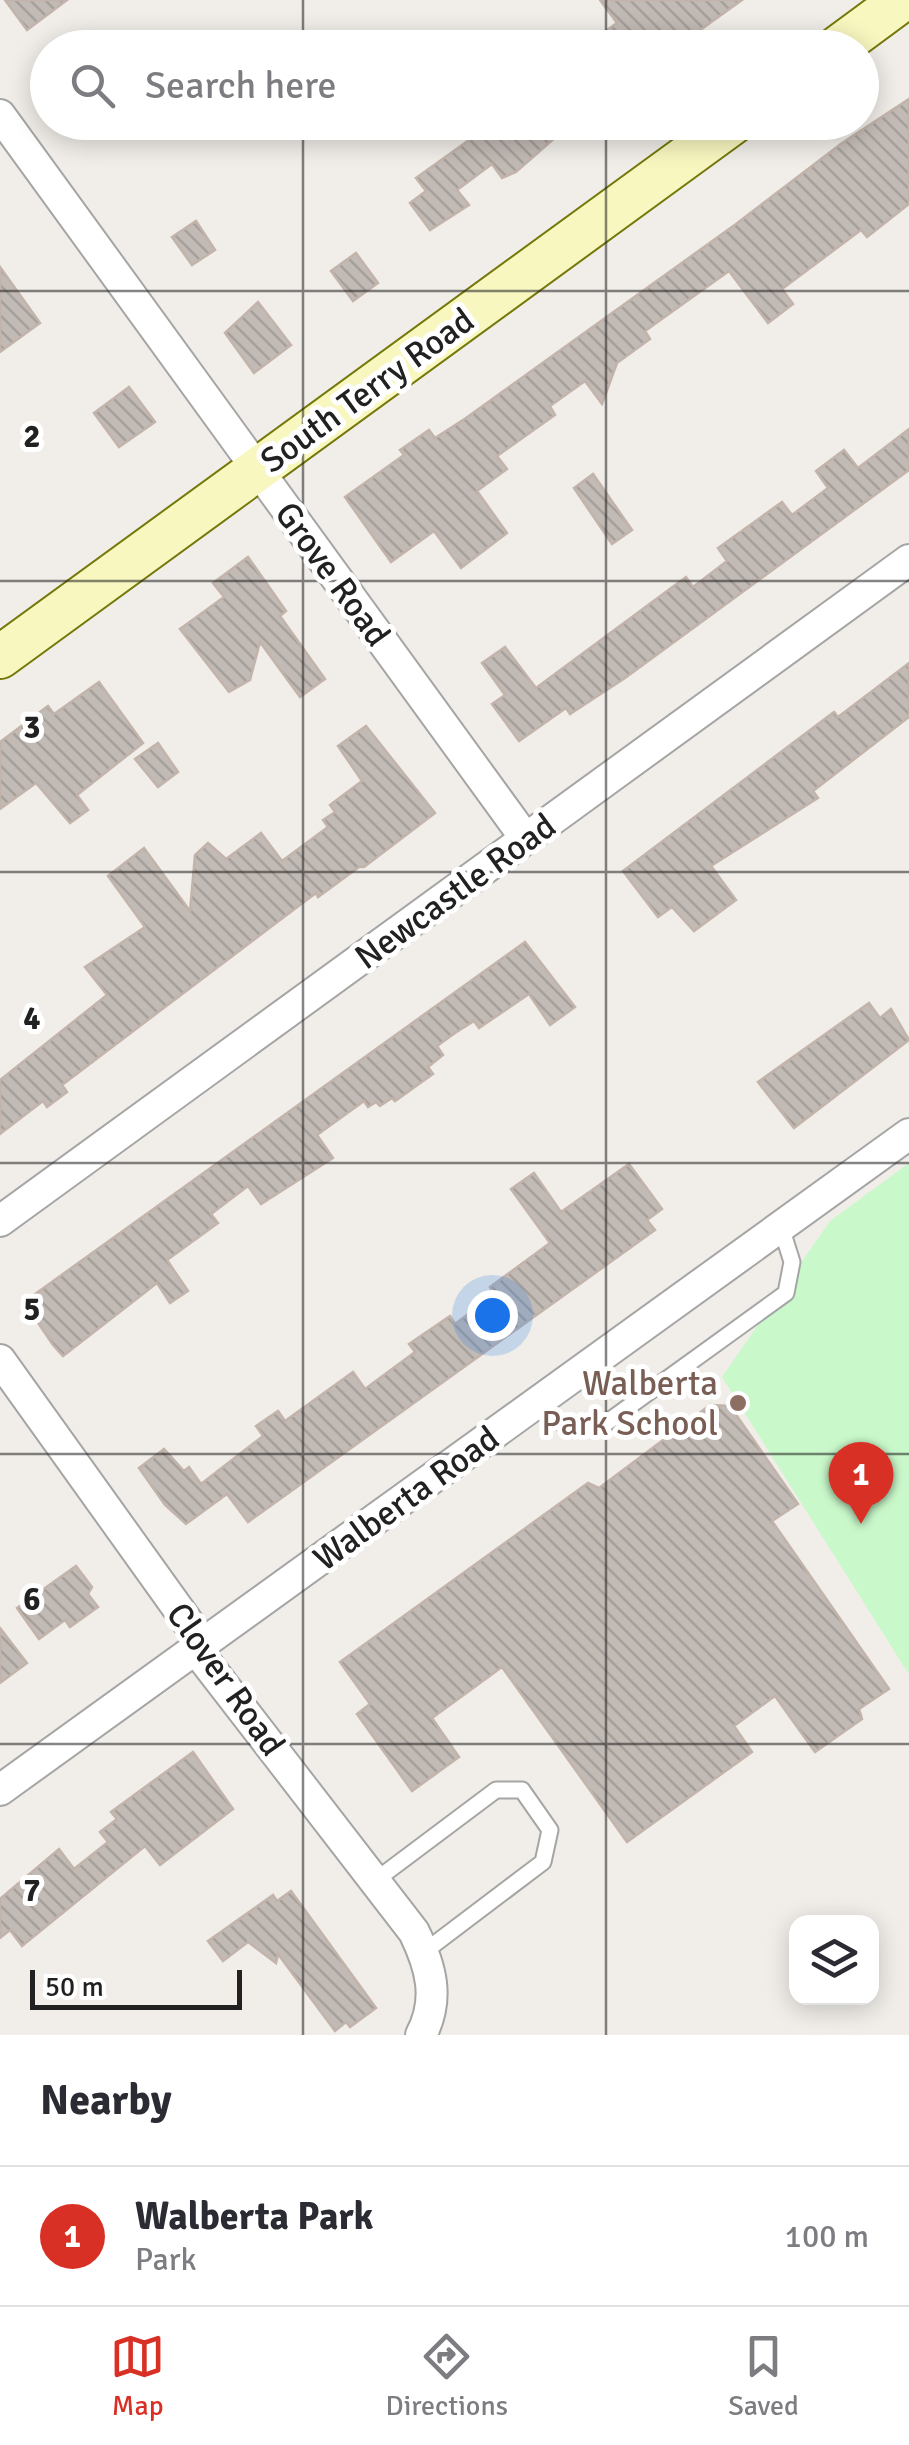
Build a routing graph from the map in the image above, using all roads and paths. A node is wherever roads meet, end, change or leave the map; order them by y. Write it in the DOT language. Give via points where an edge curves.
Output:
graph roads {
  1 [pos="902,0"];
  2 [pos="861,30"];
  3 [pos="0,115"];
  4 [pos="709,140"];
  5 [pos="258,470"];
  6 [pos="909,560"];
  7 [pos="0,658"];
  8 [pos="526,839"];
  9 [pos="909,1134"];
  10 [pos="0,1221"];
  11 [pos="781,1227"];
  12 [pos="0,1360"];
  13 [pos="532,1405"];
  14 [pos="202,1642"];
  15 [pos="0,1790"];
  16 [pos="376,1880"];
  17 [pos="424,1952"];
  18 [pos="421,2035"];
  1 -- 2 [label="street"];
  3 -- 5 [label="street, Grove Road"];
  4 -- 5 [label="street, South Terry Road"];
  5 -- 7 [label="street, South Terry Road"];
  5 -- 8 [label="street, Grove Road"];
  6 -- 8 [label="street, Newcastle Road"];
  8 -- 10 [label="street, Newcastle Road"];
  9 -- 11 [label="street, Walberta Road"];
  11 -- 13 [label="street, Walberta Road"];
  11 -- 13 [label="lane" via="792,1262 786,1293 641,1399 602,1426 566,1426"];
  12 -- 14 [label="street, Clover Road"];
  13 -- 14 [label="street, Walberta Road"];
  14 -- 15 [label="street, Walberta Road"];
  14 -- 16 [label="street, Clover Road" via="202,1656"];
  16 -- 17 [label="street, Clover Road"];
  16 -- 17 [label="lane" via="496,1790 522,1790 550,1830 543,1862"];
  17 -- 18 [label="street, Clover Road" via="432,2003"];
}
